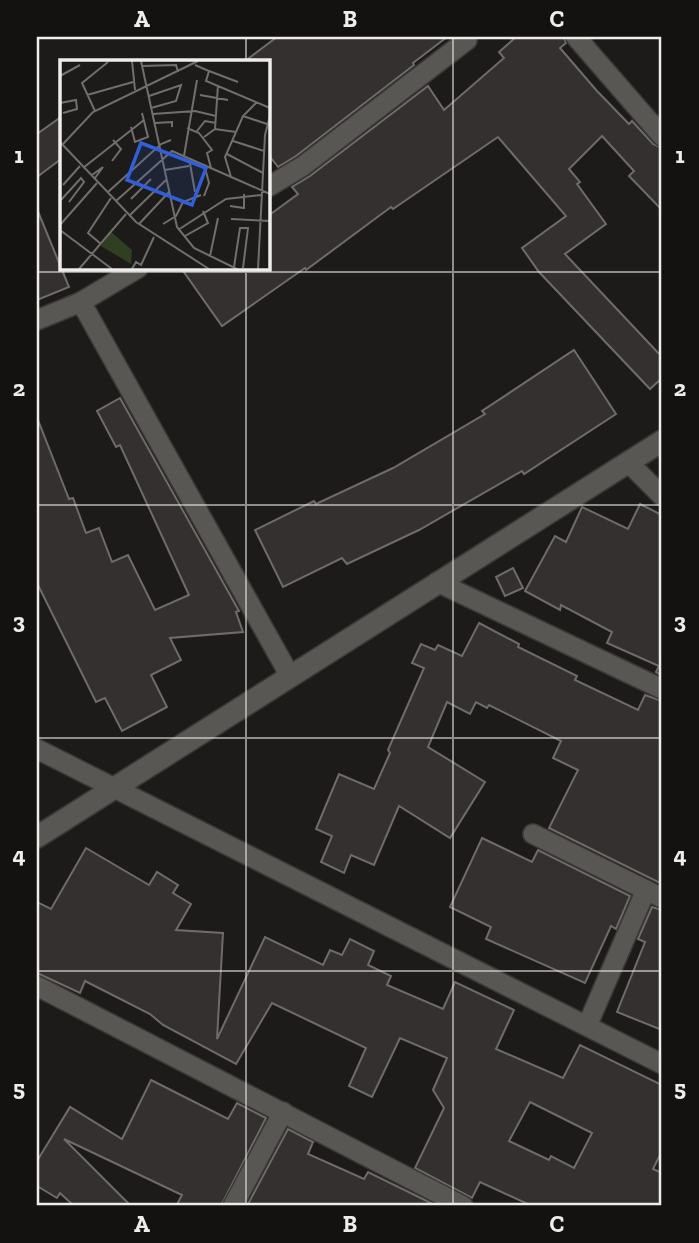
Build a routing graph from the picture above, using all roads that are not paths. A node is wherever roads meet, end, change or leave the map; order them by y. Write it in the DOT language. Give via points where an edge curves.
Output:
graph roads {
  1 [pos="576,37"];
  2 [pos="467,40"];
  3 [pos="662,136"];
  4 [pos="270,186"];
  5 [pos="135,270"];
  6 [pos="81,302"];
  7 [pos="37,320"];
  8 [pos="662,441"];
  9 [pos="628,462"];
  10 [pos="662,496"];
  11 [pos="437,582"];
  12 [pos="290,676"];
  13 [pos="662,689"];
  14 [pos="37,749"];
  15 [pos="114,786"];
  16 [pos="533,834"];
  17 [pos="37,836"];
  18 [pos="654,894"];
  19 [pos="37,986"];
  20 [pos="587,1026"];
  21 [pos="662,1063"];
  22 [pos="283,1112"];
  23 [pos="451,1204"];
  24 [pos="233,1206"];
  1 -- 3 [label="street"];
  2 -- 4 [label="street" via="303,166"];
  5 -- 6 [label="street"];
  6 -- 7 [label="street"];
  6 -- 12 [label="street"];
  8 -- 9 [label="main road"];
  9 -- 10 [label="street"];
  9 -- 11 [label="main road"];
  11 -- 12 [label="main road"];
  11 -- 13 [label="street"];
  12 -- 15 [label="main road"];
  14 -- 15 [label="street"];
  15 -- 17 [label="main road"];
  15 -- 20 [label="street"];
  16 -- 18 [label="street"];
  18 -- 20 [label="street"];
  19 -- 22 [label="street"];
  20 -- 21 [label="street"];
  22 -- 23 [label="street"];
  22 -- 24 [label="street"];
}
